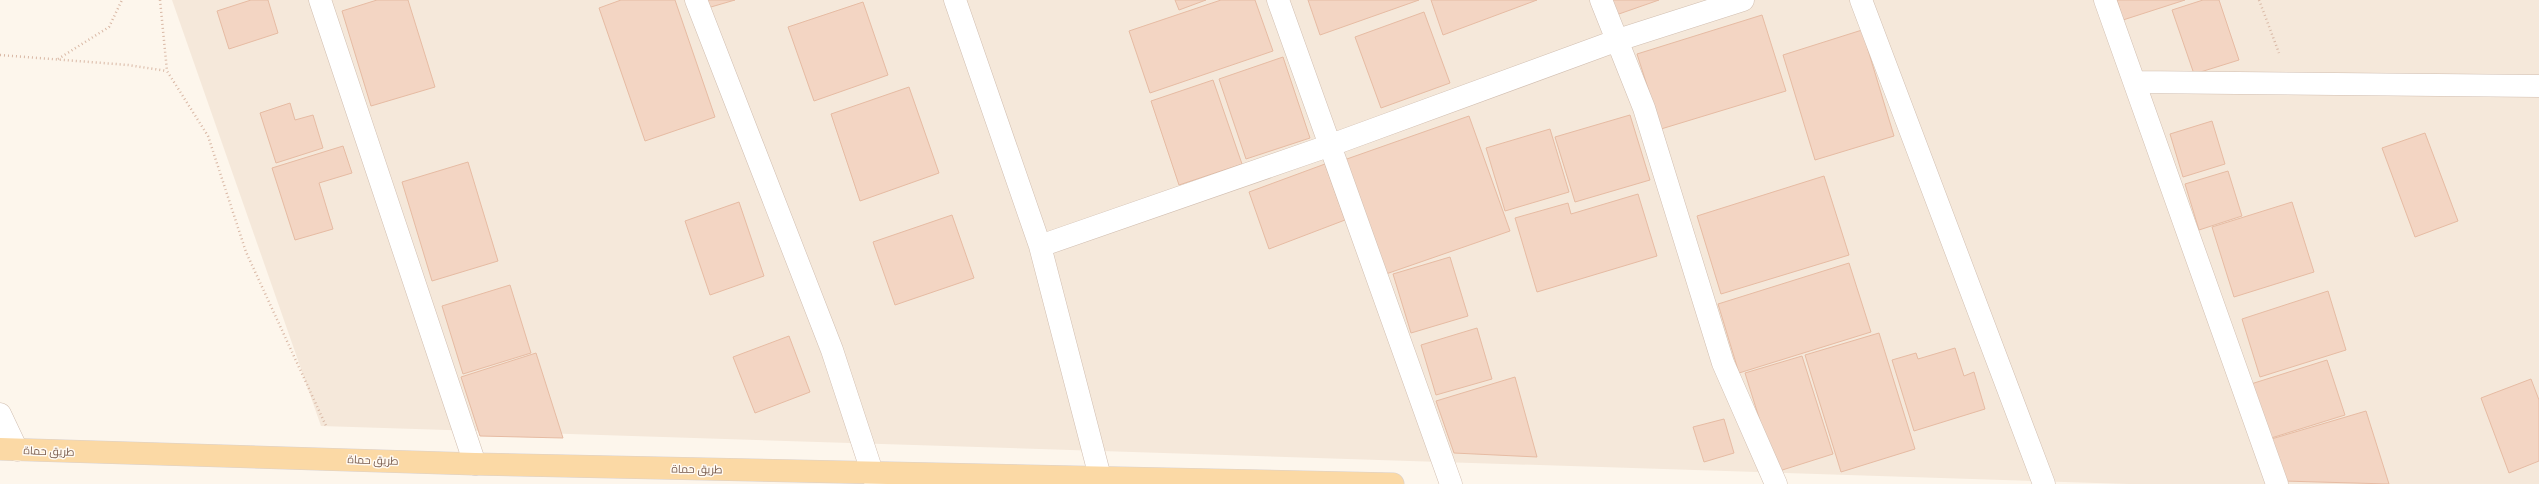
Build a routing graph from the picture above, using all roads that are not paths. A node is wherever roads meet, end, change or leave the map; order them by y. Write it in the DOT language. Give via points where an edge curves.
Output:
graph roads {
  1 [pos="320,0"];
  2 [pos="696,0"];
  3 [pos="955,0"];
  4 [pos="1278,0"];
  5 [pos="1601,0"];
  6 [pos="1743,0"];
  7 [pos="1861,0"];
  8 [pos="2105,0"];
  9 [pos="1618,40"];
  10 [pos="2135,82"];
  11 [pos="2539,86"];
  12 [pos="1331,145"];
  13 [pos="1040,246"];
  14 [pos="0,414"];
  15 [pos="9,450"];
  16 [pos="475,464"];
  17 [pos="1100,477"];
  18 [pos="874,478"];
  19 [pos="1393,484"];
  20 [pos="1451,484"];
  21 [pos="1776,484"];
  22 [pos="2044,484"];
  23 [pos="2276,484"];
  1 -- 16 [label="street"];
  2 -- 18 [label="street" via="832,350"];
  3 -- 13 [label="street"];
  4 -- 12 [label="street"];
  5 -- 9 [label="street"];
  6 -- 9 [label="street"];
  7 -- 22 [label="street"];
  8 -- 10 [label="street"];
  9 -- 12 [label="street"];
  9 -- 21 [label="street" via="1644,108 1723,363"];
  10 -- 11 [label="street"];
  10 -- 23 [label="street"];
  12 -- 13 [label="street"];
  12 -- 20 [label="street"];
  13 -- 17 [label="street"];
  14 -- 15 [label="street"];
  15 -- 16 [label="main road, طريق حماة"];
  16 -- 18 [label="main road, طريق حماة"];
  17 -- 18 [label="main road, طريق حماة"];
  17 -- 19 [label="main road, طريق حماة"];
}
